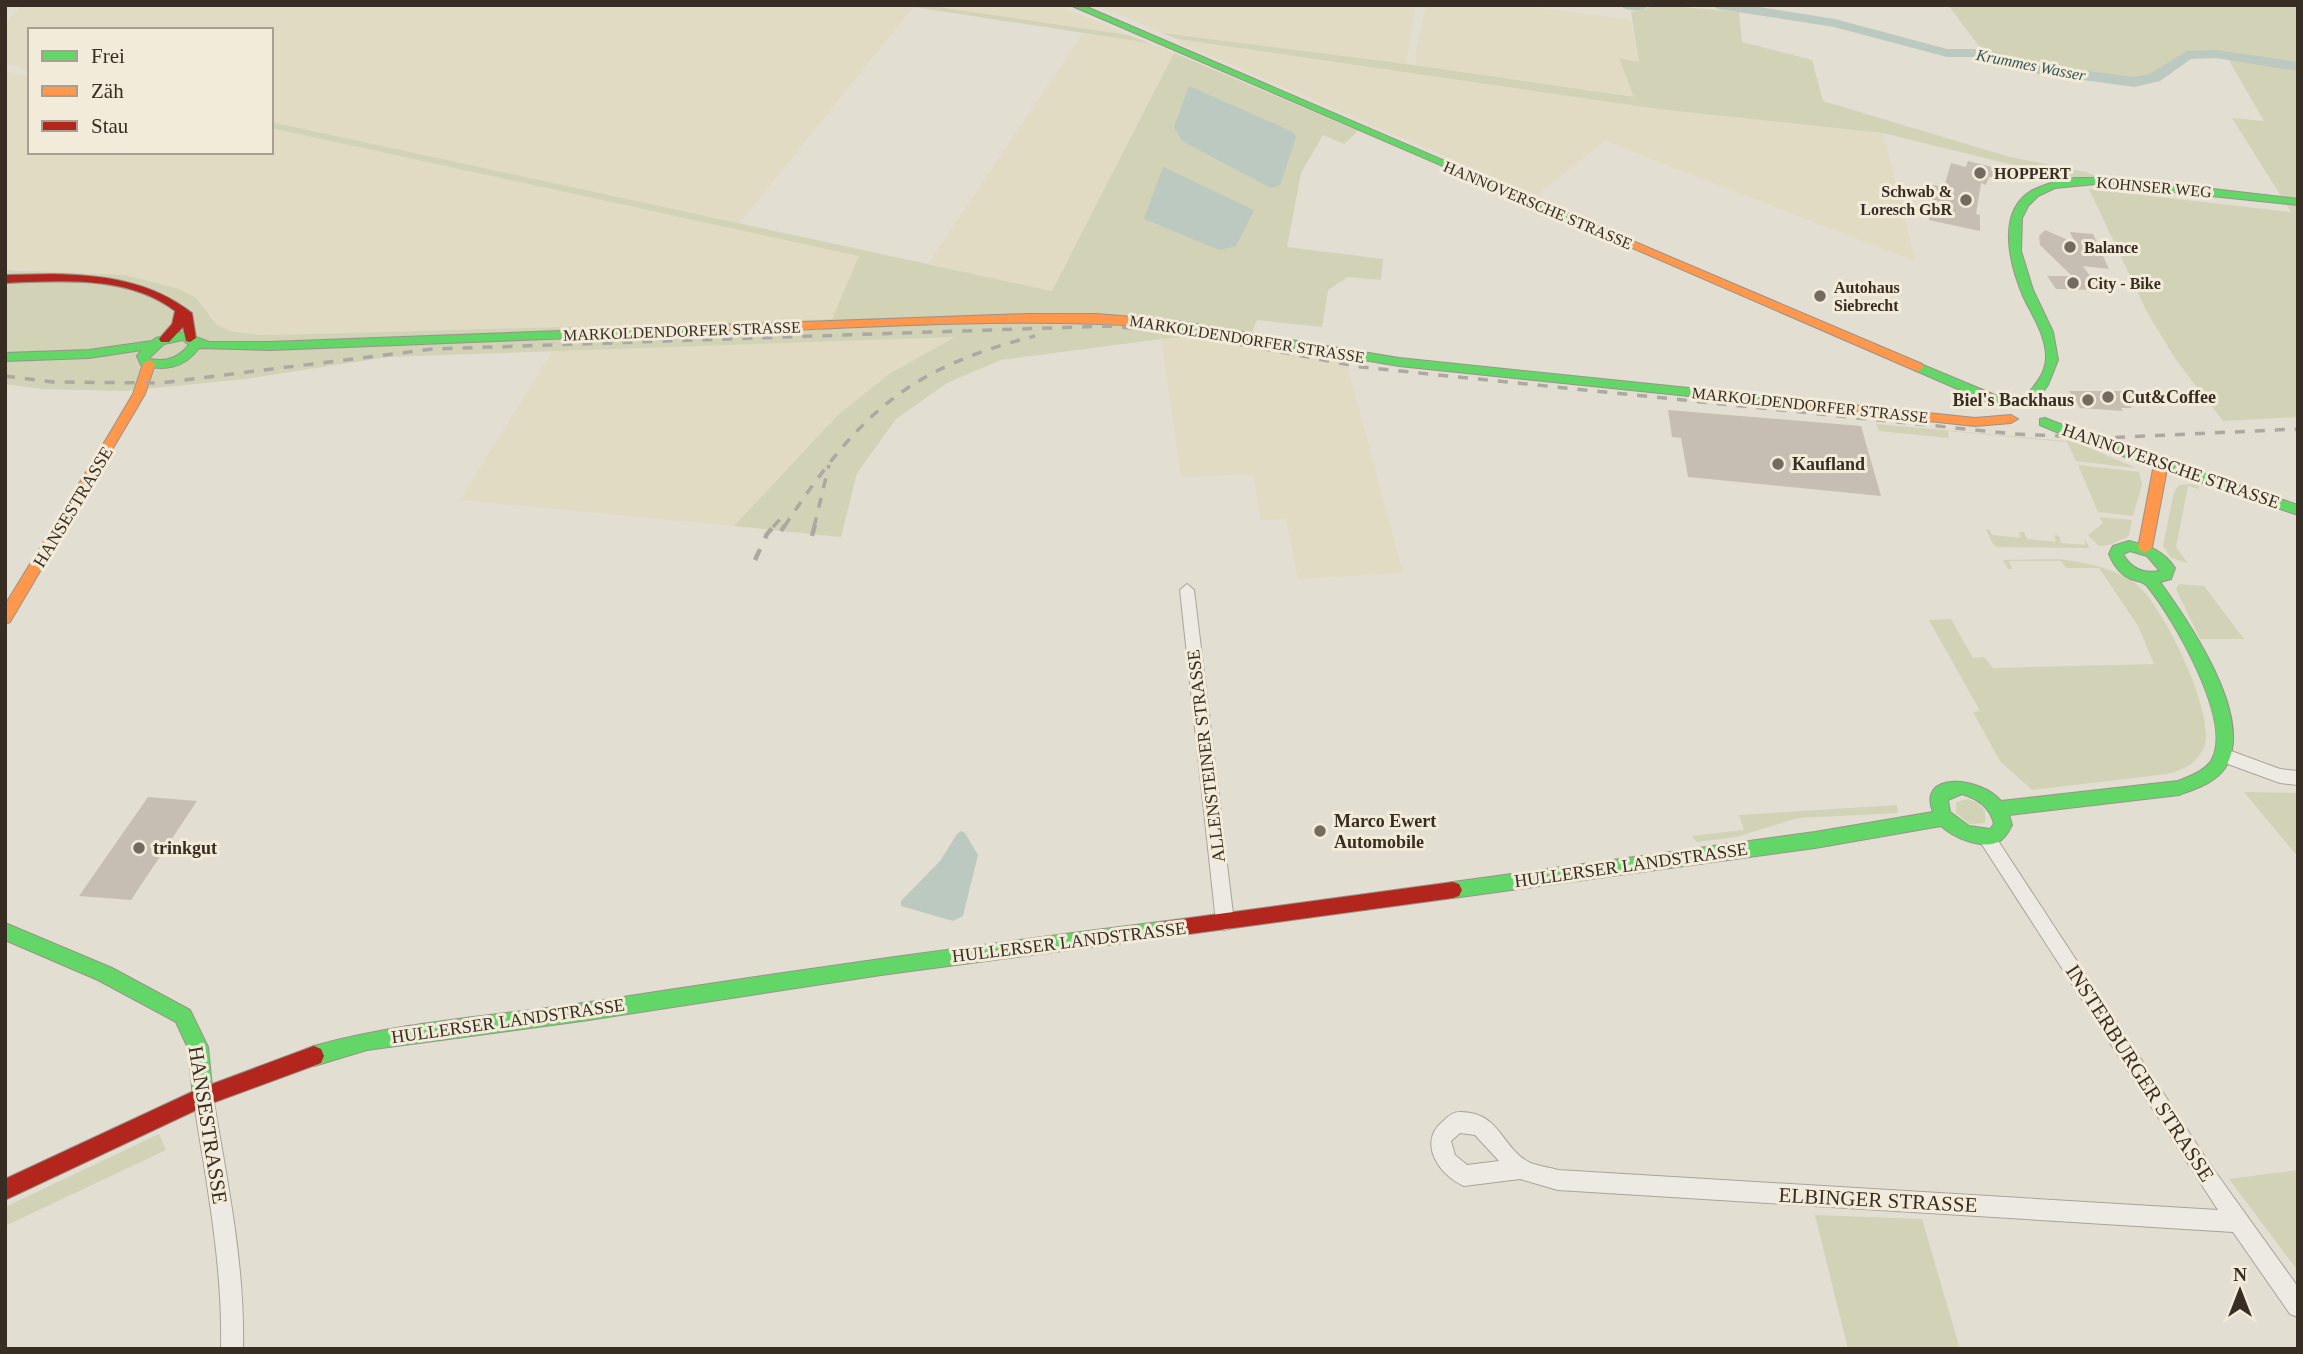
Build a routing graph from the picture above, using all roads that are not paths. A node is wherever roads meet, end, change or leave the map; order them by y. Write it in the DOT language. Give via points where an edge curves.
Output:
graph roads {
  1 [pos="1074,5"];
  2 [pos="2298,202"];
  3 [pos="5,279"];
  4 [pos="181,310"];
  5 [pos="192,345"];
  6 [pos="152,351"];
  7 [pos="5,357"];
  8 [pos="172,363"];
  9 [pos="139,394"];
  10 [pos="2029,401"];
  11 [pos="2002,403"];
  12 [pos="2011,419"];
  13 [pos="2045,422"];
  14 [pos="2161,464"];
  15 [pos="2298,510"];
  16 [pos="2145,548"];
  17 [pos="2151,580"];
  18 [pos="1187,590"];
  19 [pos="5,618"];
  20 [pos="2223,755"];
  21 [pos="2298,778"];
  22 [pos="1998,809"];
  23 [pos="1944,818"];
  24 [pos="1987,838"];
  25 [pos="1226,922"];
  26 [pos="5,932"];
  27 [pos="203,1097"];
  28 [pos="1520,1169"];
  29 [pos="5,1190"];
  30 [pos="2237,1222"];
  31 [pos="2298,1306"];
  32 [pos="233,1349"];
  1 -- 11 [label="main road, HANNOVERSCHE STRASSE"];
  2 -- 10 [label="main road, KOHNSER WEG" via="2085,181 2049,186 2023,198 2015,213 2016,253 2027,291 2051,343 2053,363"];
  3 -- 4 [label="main road" via="132,286 162,295"];
  4 -- 5 [label="main road" via="190,319"];
  4 -- 6 [label="main road, HANSESTRASSE" via="178,325"];
  5 -- 6 [label="main road, MARKOLDENDORFER STRASSE"];
  5 -- 8 [label="main road"];
  5 -- 12 [label="main road, MARKOLDENDORFER STRASSE" via="271,346 1028,318 1118,319 1412,363 1975,422"];
  6 -- 7 [label="main road"];
  6 -- 8 [label="main road"];
  6 -- 9 [label="main road, HANSESTRASSE"];
  8 -- 9 [label="main road, HANSESTRASSE"];
  9 -- 19 [label="main road, HANSESTRASSE"];
  10 -- 11 [label="main road" via="2011,398"];
  10 -- 13 [label="main road" via="2045,412"];
  11 -- 12 [label="main road" via="2002,411"];
  12 -- 13 [label="main road, MARKOLDENDORFER STRASSE" via="2030,426"];
  13 -- 14 [label="main road, HANNOVERSCHE STRASSE"];
  14 -- 15 [label="main road, HANNOVERSCHE STRASSE"];
  14 -- 16 [label="main road"];
  16 -- 17 [label="main road" via="2168,568 2162,578"];
  16 -- 17 [label="main road" via="2123,547 2116,558 2133,575"];
  17 -- 20 [label="main road" via="2213,688 2226,729"];
  18 -- 25 [label="street, ALLENSTEINER STRASSE"];
  20 -- 21 [label="street"];
  20 -- 22 [label="main road" via="2202,780 2179,788"];
  22 -- 23 [label="main road" via="1983,794 1957,787 1939,796"];
  22 -- 24 [label="main road" via="2003,825"];
  23 -- 24 [label="main road" via="1965,834"];
  23 -- 25 [label="main road, HULLERSER LANDSTRASSE"];
  24 -- 30 [label="street, INSTERBURGER STRASSE"];
  25 -- 27 [label="main road, HULLERSER LANDSTRASSE" via="881,966 367,1041"];
  26 -- 27 [label="main road, HANSESTRASSE" via="105,974 183,1016 198,1047"];
  27 -- 29 [label="main road, HULLERSER LANDSTRASSE"];
  27 -- 32 [label="street, HANSESTRASSE" via="233,1306"];
  28 -- 30 [label="street, ELBINGER STRASSE" via="1558,1180"];
  30 -- 31 [label="street, INSTERBURGER STRASSE"];
}
